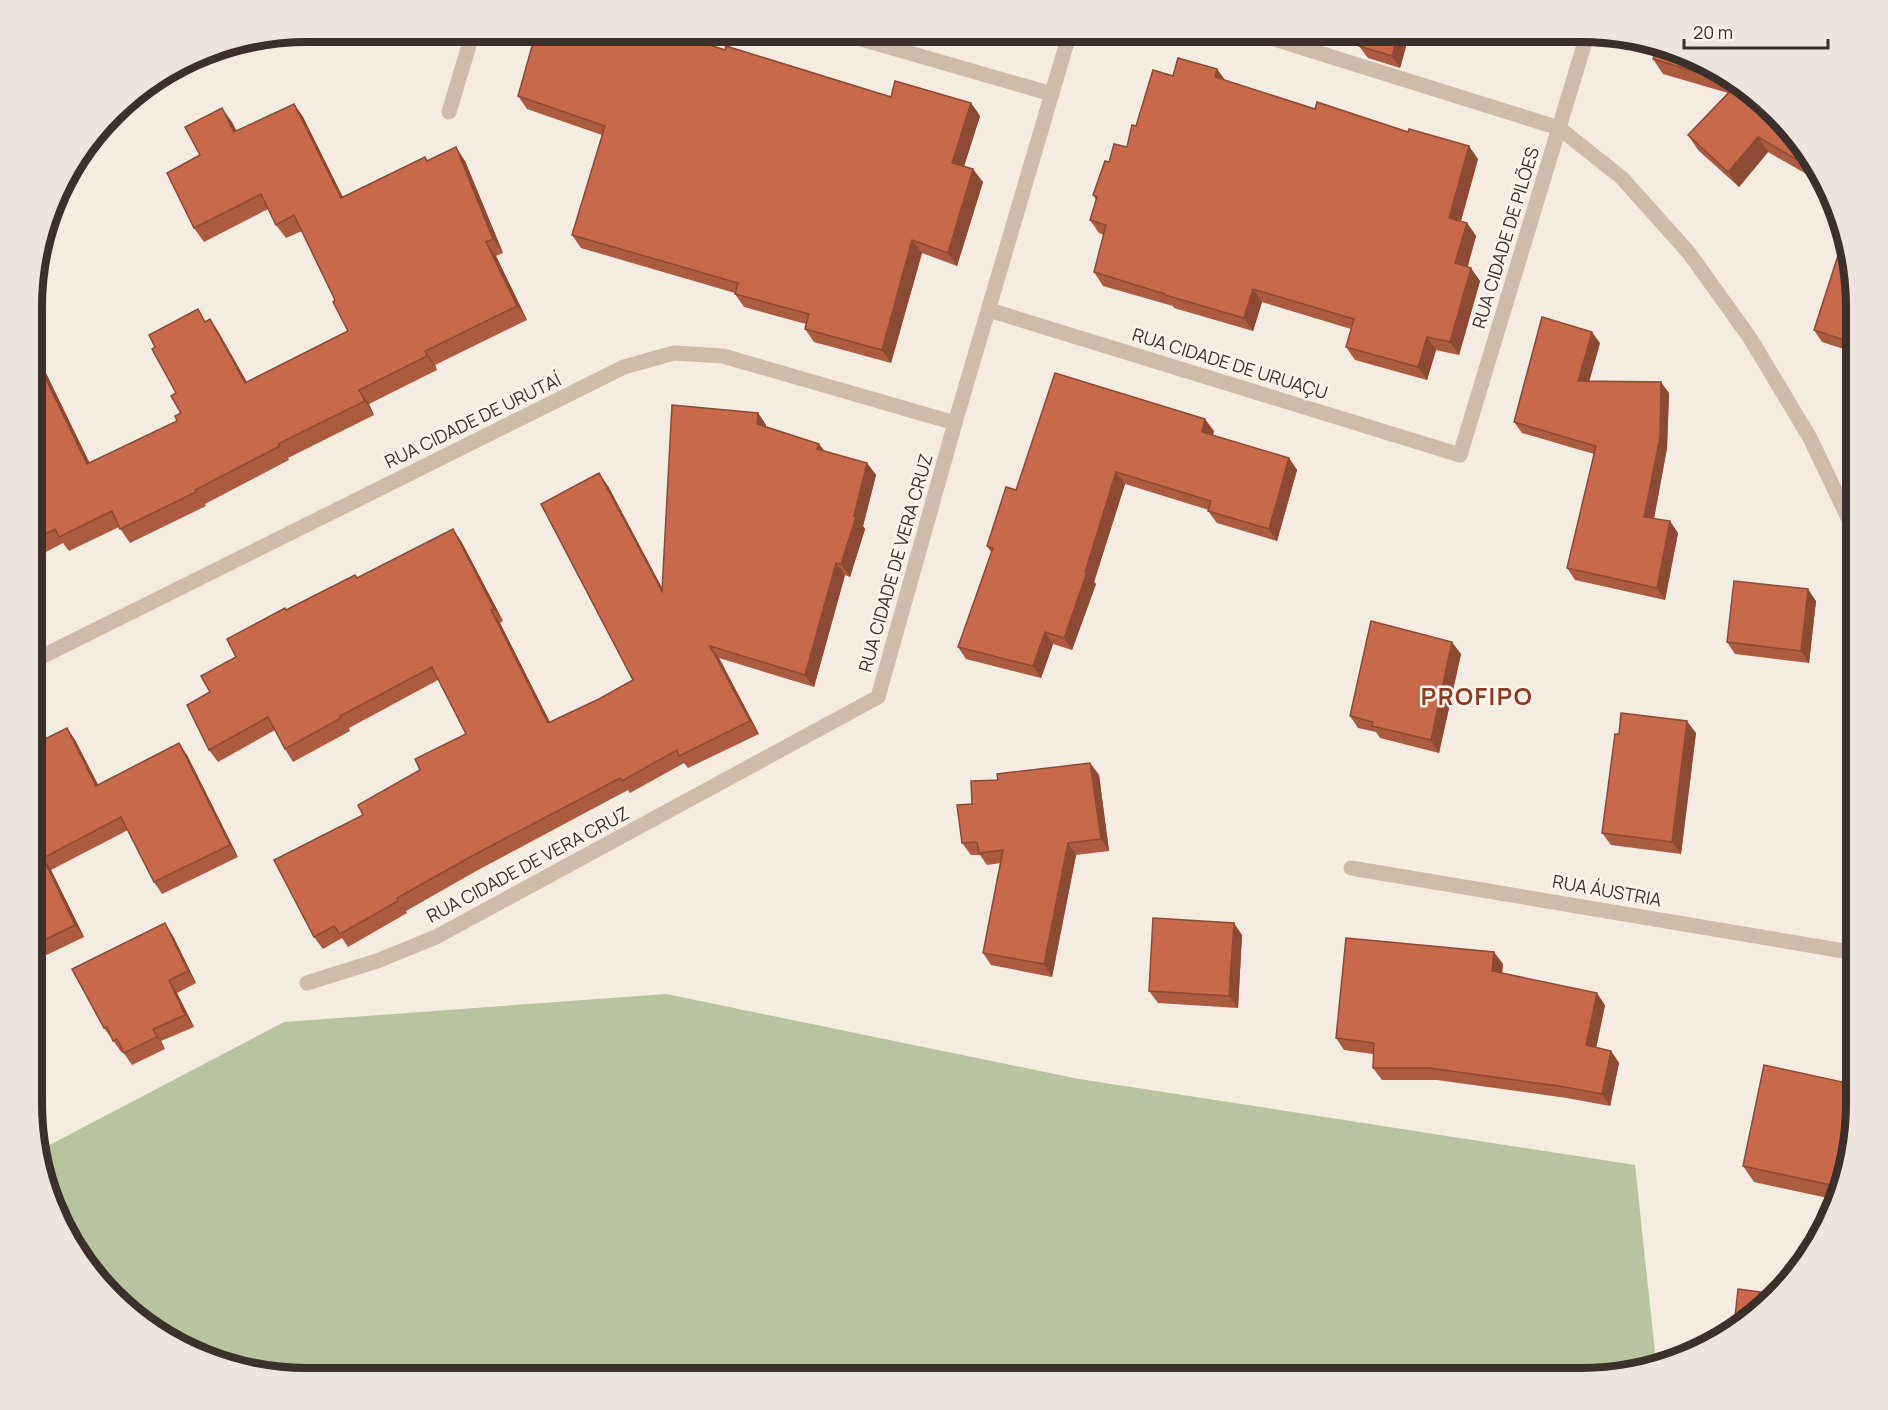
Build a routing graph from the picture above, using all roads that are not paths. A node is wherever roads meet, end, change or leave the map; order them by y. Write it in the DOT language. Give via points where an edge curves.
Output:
graph roads {
  1 [pos="470,42"];
  2 [pos="872,42"];
  3 [pos="1067,42"];
  4 [pos="1284,42"];
  5 [pos="1585,42"];
  6 [pos="1052,94"];
  7 [pos="449,112"];
  8 [pos="1559,128"];
  9 [pos="989,310"];
  10 [pos="955,423"];
  11 [pos="1460,455"];
  12 [pos="1846,514"];
  13 [pos="42,657"];
  14 [pos="1351,868"];
  15 [pos="1846,951"];
  16 [pos="307,983"];
  1 -- 7 [label="street"];
  2 -- 6 [label="street"];
  3 -- 6 [label="street, RUA CIDADE DE VERA CRUZ"];
  4 -- 8 [label="street"];
  5 -- 8 [label="street, RUA CIDADE DE PILÕES"];
  6 -- 9 [label="street, RUA CIDADE DE VERA CRUZ"];
  8 -- 11 [label="street, RUA CIDADE DE PILÕES"];
  8 -- 12 [label="street" via="1622,178 1689,253 1750,339 1810,438"];
  9 -- 10 [label="street, RUA CIDADE DE VERA CRUZ"];
  9 -- 11 [label="street, RUA CIDADE DE URUAÇU"];
  10 -- 13 [label="street, RUA CIDADE DE URUTAÍ" via="723,356 674,353 624,367"];
  10 -- 16 [label="street, RUA CIDADE DE VERA CRUZ" via="878,697 436,937"];
  14 -- 15 [label="street, RUA ÁUSTRIA"];
}
